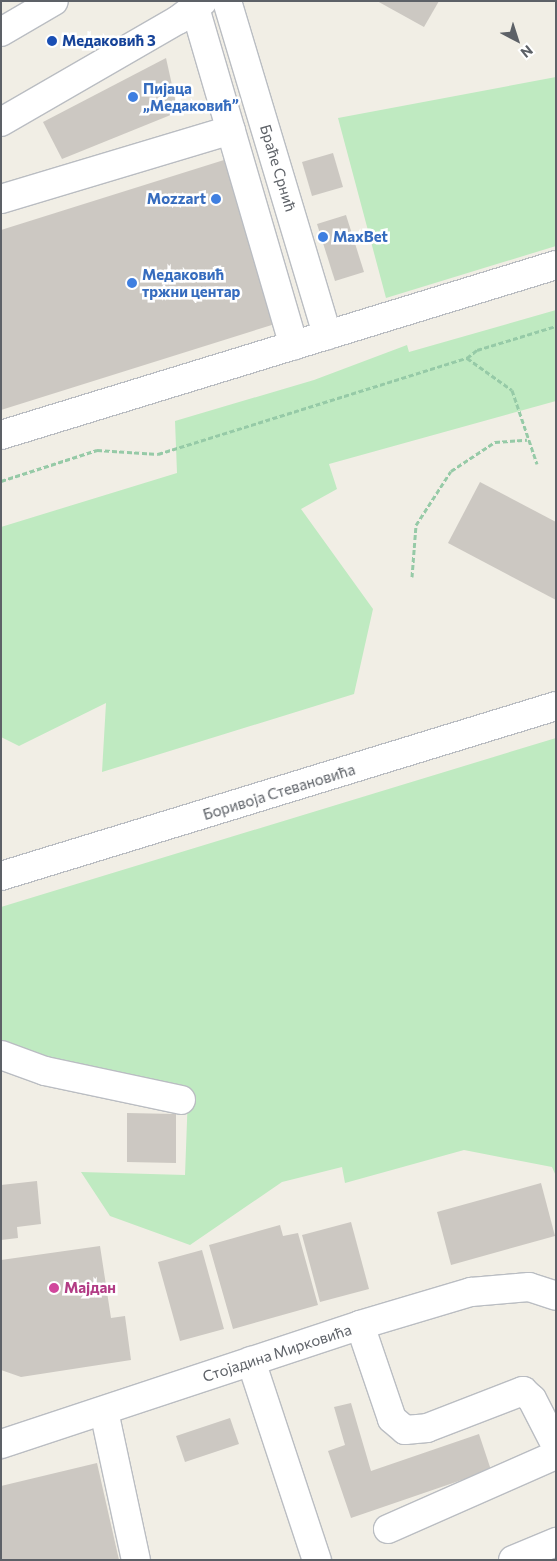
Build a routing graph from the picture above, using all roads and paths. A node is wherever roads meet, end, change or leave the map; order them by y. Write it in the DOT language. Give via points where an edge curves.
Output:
graph roads {
  1 [pos="54,1"];
  2 [pos="227,1"];
  3 [pos="197,3"];
  4 [pos="1,32"];
  5 [pos="1,122"];
  6 [pos="231,130"];
  7 [pos="1,199"];
  8 [pos="556,265"];
  9 [pos="556,326"];
  10 [pos="327,335"];
  11 [pos="294,346"];
  12 [pos="467,358"];
  13 [pos="1,436"];
  14 [pos="528,440"];
  15 [pos="537,464"];
  16 [pos="1,481"];
  17 [pos="412,577"];
  18 [pos="556,706"];
  19 [pos="1,876"];
  20 [pos="1,1055"];
  21 [pos="181,1100"];
  22 [pos="556,1296"];
  23 [pos="360,1325"];
  24 [pos="251,1361"];
  25 [pos="104,1411"];
  26 [pos="1,1444"];
  27 [pos="556,1446"];
  28 [pos="556,1455"];
  29 [pos="388,1528"];
  30 [pos="556,1542"];
  31 [pos="136,1560"];
  32 [pos="317,1560"];
  33 [pos="514,1560"];
  1 -- 4 [label="street"];
  2 -- 10 [label="street, Браће Срнић"];
  3 -- 5 [label="street"];
  3 -- 6 [label="street"];
  6 -- 7 [label="street"];
  6 -- 11 [label="street"];
  8 -- 10 [label="street"];
  9 -- 12 [label="path" via="478,350"];
  10 -- 11 [label="street"];
  11 -- 13 [label="street"];
  12 -- 14 [label="path" via="512,390"];
  12 -- 16 [label="path" via="158,454 96,450"];
  14 -- 15 [label="path"];
  14 -- 17 [label="path" via="495,442 451,471 416,525"];
  18 -- 19 [label="street, Боривоја Стевановића"];
  20 -- 21 [label="street" via="45,1071"];
  22 -- 23 [label="street, Стојадина Мирковића" via="529,1287 496,1289 462,1295"];
  23 -- 24 [label="street, Стојадина Мирковића"];
  23 -- 27 [label="street" via="392,1419 404,1430 427,1428 523,1391 532,1399"];
  24 -- 25 [label="street, Стојадина Мирковића"];
  24 -- 32 [label="street"];
  25 -- 26 [label="street, Стојадина Мирковића"];
  25 -- 31 [label="street"];
  28 -- 29 [label="street"];
  30 -- 33 [label="street"];
}
